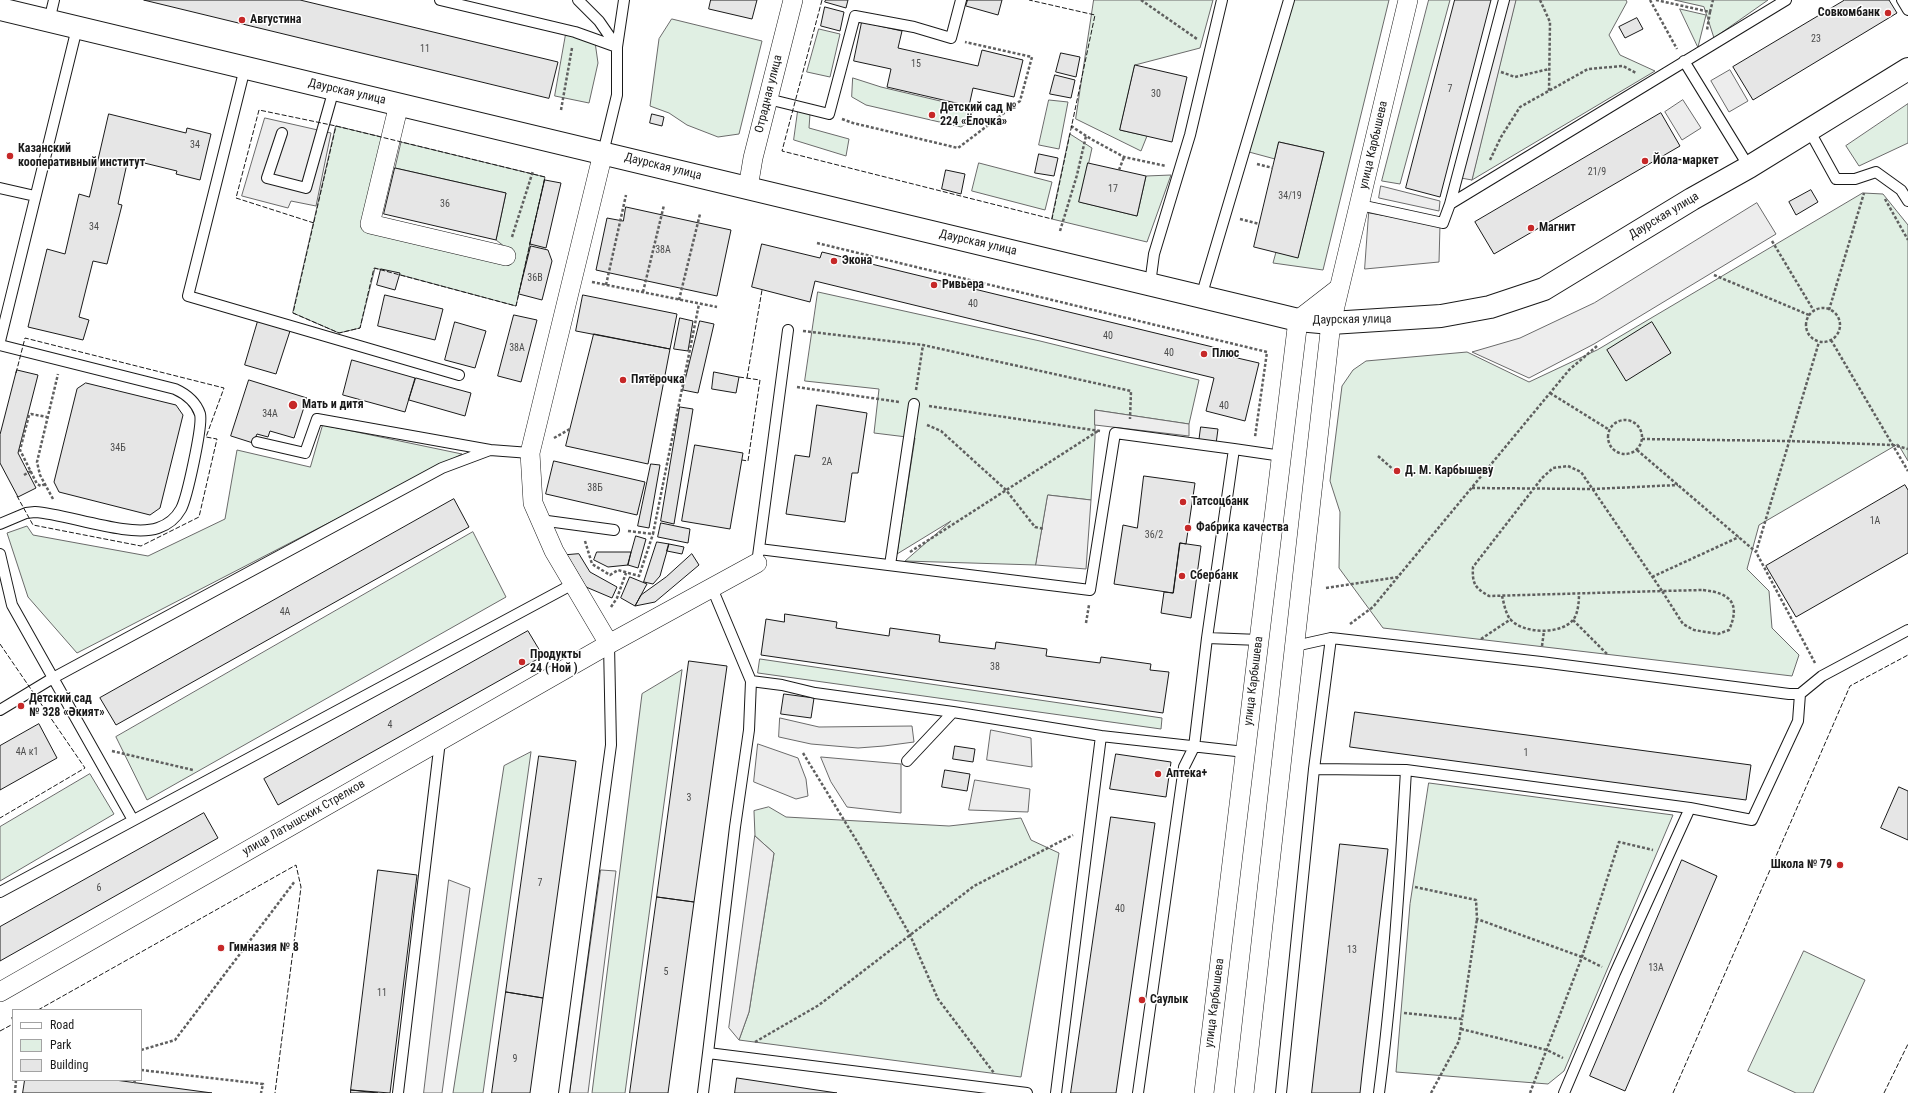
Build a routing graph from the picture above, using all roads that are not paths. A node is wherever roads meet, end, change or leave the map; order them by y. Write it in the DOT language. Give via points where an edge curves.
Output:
graph roads {
  1 [pos="54,0"];
  2 [pos="440,0"];
  3 [pos="578,0"];
  4 [pos="624,0"];
  5 [pos="792,0"];
  6 [pos="961,0"];
  7 [pos="1222,0"];
  8 [pos="1289,0"];
  9 [pos="1408,0"];
  10 [pos="1504,0"];
  11 [pos="1786,0"];
  12 [pos="1902,0"];
  13 [pos="0,9"];
  14 [pos="1908,10"];
  15 [pos="49,21"];
  16 [pos="77,28"];
  17 [pos="617,47"];
  18 [pos="1684,61"];
  19 [pos="245,68"];
  20 [pos="1908,69"];
  21 [pos="334,89"];
  22 [pos="768,99"];
  23 [pos="399,104"];
  24 [pos="1809,130"];
  25 [pos="282,133"];
  26 [pos="603,153"];
  27 [pos="1748,167"];
  28 [pos="0,188"];
  29 [pos="748,188"];
  30 [pos="1905,191"];
  31 [pos="35,196"];
  32 [pos="1908,201"];
  33 [pos="1450,204"];
  34 [pos="1360,206"];
  35 [pos="506,256"];
  36 [pos="1150,284"];
  37 [pos="1338,289"];
  38 [pos="1200,297"];
  39 [pos="1298,320"];
  40 [pos="1331,322"];
  41 [pos="788,330"];
  42 [pos="0,341"];
  43 [pos="0,345"];
  44 [pos="459,374"];
  45 [pos="914,404"];
  46 [pos="257,442"];
  47 [pos="1234,448"];
  48 [pos="490,450"];
  49 [pos="530,453"];
  50 [pos="1282,456"];
  51 [pos="540,520"];
  52 [pos="0,524"];
  53 [pos="614,530"];
  54 [pos="0,554"];
  55 [pos="758,556"];
  56 [pos="890,565"];
  57 [pos="573,584"];
  58 [pos="712,588"];
  59 [pos="1908,630"];
  60 [pos="1207,638"];
  61 [pos="1331,638"];
  62 [pos="1260,640"];
  63 [pos="609,644"];
  64 [pos="1295,646"];
  65 [pos="53,678"];
  66 [pos="751,681"];
  67 [pos="1800,694"];
  68 [pos="0,710"];
  69 [pos="953,712"];
  70 [pos="1101,736"];
  71 [pos="440,741"];
  72 [pos="1194,747"];
  73 [pos="1246,752"];
  74 [pos="907,760"];
  75 [pos="1314,769"];
  76 [pos="1406,770"];
  77 [pos="1690,808"];
  78 [pos="132,820"];
  79 [pos="0,892"];
  80 [pos="0,992"];
  81 [pos="708,1053"];
  82 [pos="398,1093"];
  83 [pos="564,1093"];
  84 [pos="703,1093"];
  85 [pos="1027,1093"];
  86 [pos="1056,1093"];
  87 [pos="1138,1093"];
  88 [pos="1204,1093"];
  89 [pos="1244,1093"];
  90 [pos="1281,1093"];
  91 [pos="1380,1093"];
  92 [pos="1564,1093"];
  1 -- 15 [label="lane"];
  2 -- 17 [label="lane" via="575,32"];
  3 -- 17 [label="lane" via="599,21"];
  4 -- 17 [label="lane"];
  5 -- 22 [label="street, Отрадная улица"];
  6 -- 22 [label="lane" via="951,38 855,16 829,114"];
  7 -- 36 [label="lane" via="1190,134 1154,254"];
  8 -- 38 [label="lane"];
  9 -- 34 [label="street, улица Карбышева"];
  10 -- 33 [label="lane"];
  11 -- 18 [label="lane"];
  12 -- 14 [label="lane"];
  13 -- 15 [label="street, Даурская улица"];
  15 -- 16 [label="street, Даурская улица"];
  16 -- 19 [label="street, Даурская улица"];
  16 -- 31 [label="lane"];
  17 -- 26 [label="lane" via="617,95"];
  18 -- 27 [label="lane"];
  18 -- 33 [label="lane"];
  19 -- 21 [label="street, Даурская улица"];
  19 -- 44 [label="lane" via="188,296"];
  20 -- 24 [label="street, Даурская улица"];
  21 -- 23 [label="street, Даурская улица"];
  21 -- 25 [label="lane" via="306,188 267,178"];
  22 -- 29 [label="street, Отрадная улица"];
  23 -- 26 [label="street, Даурская улица"];
  23 -- 35 [label="street" via="370,224"];
  24 -- 27 [label="street, Даурская улица"];
  24 -- 30 [label="lane" via="1836,179 1855,179 1876,172"];
  26 -- 29 [label="street, Даурская улица"];
  26 -- 49 [label="street"];
  27 -- 40 [label="street, Даурская улица" via="1544,289 1490,307 1442,316"];
  28 -- 31 [label="lane"];
  29 -- 36 [label="street, Даурская улица"];
  30 -- 32 [label="lane"];
  31 -- 42 [label="lane"];
  33 -- 34 [label="lane" via="1443,223"];
  34 -- 37 [label="street, улица Карбышева"];
  36 -- 38 [label="street, Даурская улица"];
  37 -- 39 [label="street"];
  37 -- 40 [label="street, улица Карбышева"];
  38 -- 39 [label="street, Даурская улица"];
  39 -- 40 [label="street, Даурская улица"];
  39 -- 50 [label="street, улица Карбышева"];
  40 -- 64 [label="street, улица Карбышева"];
  41 -- 55 [label="lane"];
  43 -- 52 [label="lane" via="183,392 196,406 201,424 181,508 167,523 151,530 135,531 30,512"];
  45 -- 56 [label="lane"];
  46 -- 48 [label="lane" via="305,453 316,419"];
  47 -- 50 [label="lane"];
  47 -- 56 [label="lane" via="1115,433 1090,590"];
  47 -- 60 [label="lane"];
  48 -- 49 [label="lane"];
  48 -- 65 [label="lane" via="442,468"];
  49 -- 51 [label="street" via="533,503"];
  50 -- 62 [label="street, улица Карбышева"];
  51 -- 53 [label="lane"];
  51 -- 57 [label="street"];
  54 -- 65 [label="lane" via="12,605"];
  55 -- 56 [label="lane"];
  55 -- 58 [label="street, улица Латышских Стрелков"];
  57 -- 63 [label="street"];
  57 -- 78 [label="lane"];
  58 -- 63 [label="street, улица Латышских Стрелков"];
  58 -- 66 [label="lane"];
  59 -- 67 [label="lane" via="1822,676"];
  60 -- 62 [label="lane"];
  60 -- 72 [label="lane"];
  61 -- 64 [label="lane"];
  61 -- 67 [label="lane"];
  61 -- 75 [label="lane"];
  62 -- 73 [label="street, улица Карбышева"];
  63 -- 71 [label="street, улица Латышских Стрелков"];
  63 -- 83 [label="lane" via="611,745"];
  64 -- 89 [label="street, улица Карбышева"];
  65 -- 68 [label="lane"];
  65 -- 78 [label="lane"];
  66 -- 69 [label="lane" via="782,685 815,694"];
  66 -- 81 [label="lane" via="749,730"];
  67 -- 77 [label="lane" via="1798,721 1752,820"];
  69 -- 70 [label="lane"];
  69 -- 74 [label="lane"];
  70 -- 72 [label="lane"];
  70 -- 86 [label="lane"];
  71 -- 80 [label="street, улица Латышских Стрелков"];
  71 -- 82 [label="lane"];
  72 -- 73 [label="lane"];
  72 -- 87 [label="lane" via="1184,768"];
  73 -- 88 [label="street, улица Карбышева"];
  75 -- 76 [label="lane"];
  75 -- 90 [label="lane"];
  76 -- 77 [label="lane"];
  76 -- 91 [label="lane" via="1390,1011"];
  77 -- 92 [label="lane"];
  78 -- 79 [label="lane"];
  81 -- 84 [label="lane"];
  81 -- 85 [label="lane"];
}
